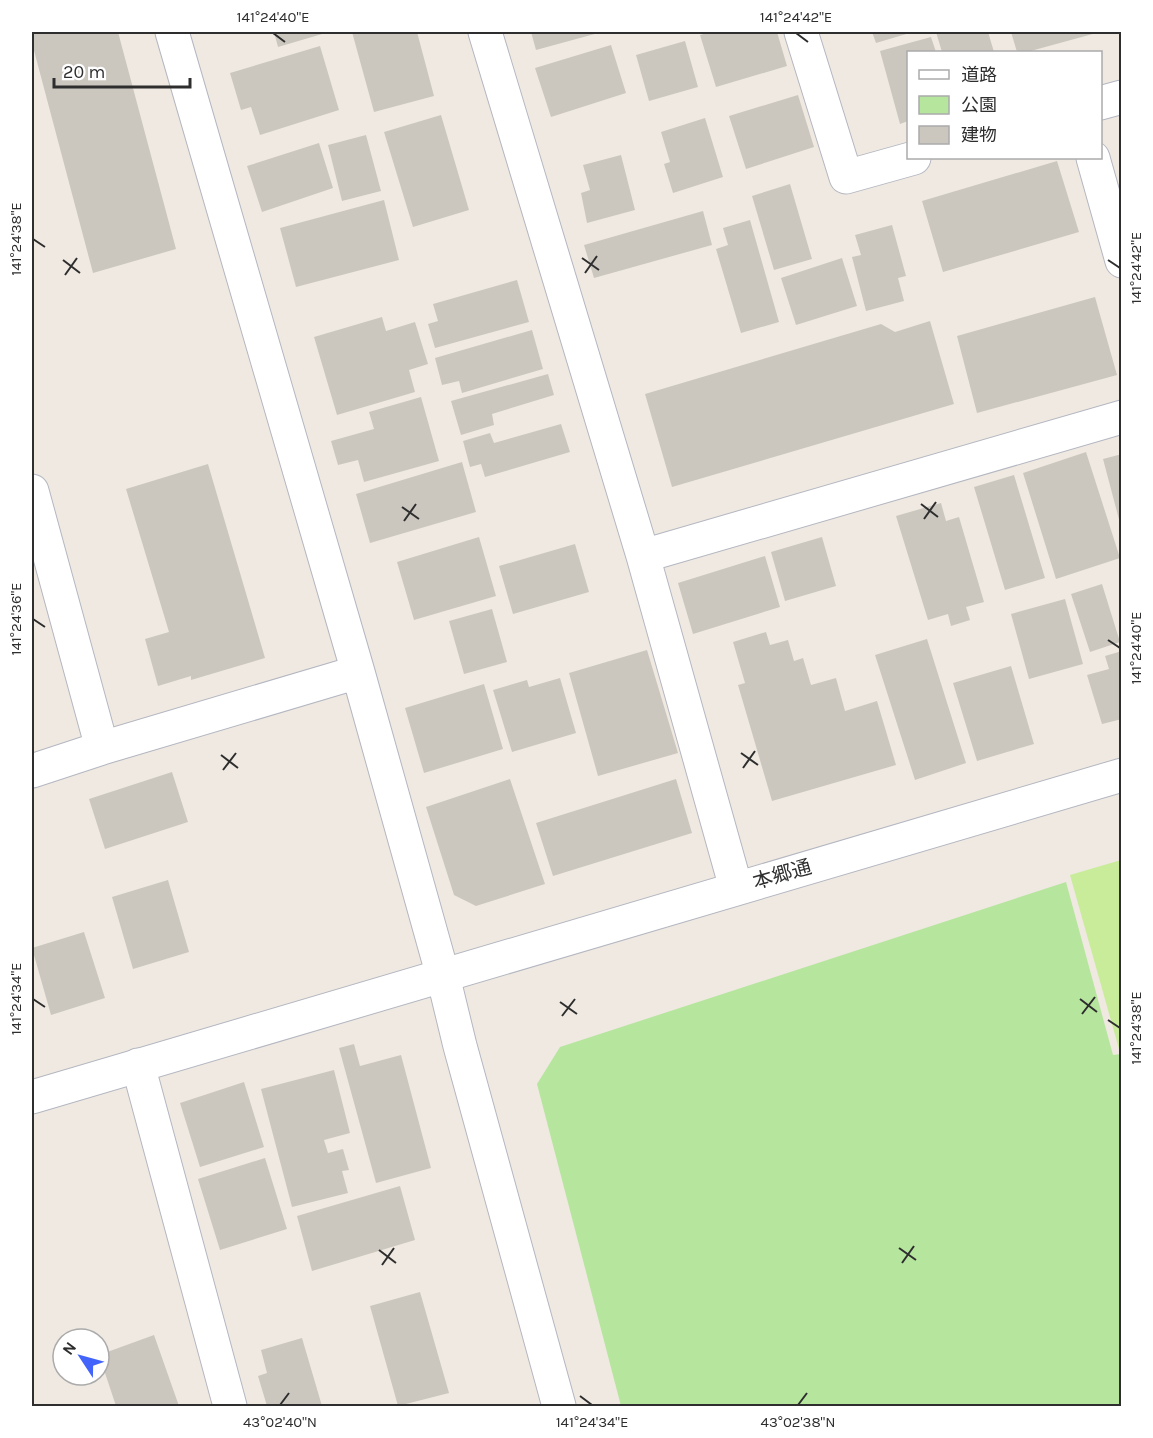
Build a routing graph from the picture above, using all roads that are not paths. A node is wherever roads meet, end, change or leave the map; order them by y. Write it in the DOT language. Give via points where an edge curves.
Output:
graph roads {
  1 [pos="172,32"];
  2 [pos="485,32"];
  3 [pos="801,32"];
  4 [pos="1122,97"];
  5 [pos="1102,103"];
  6 [pos="910,159"];
  7 [pos="1093,159"];
  8 [pos="1122,261"];
  9 [pos="1122,417"];
  10 [pos="32,491"];
  11 [pos="643,556"];
  12 [pos="358,672"];
  13 [pos="102,748"];
  14 [pos="32,771"];
  15 [pos="1122,775"];
  16 [pos="736,888"];
  17 [pos="443,976"];
  18 [pos="138,1065"];
  19 [pos="32,1097"];
  20 [pos="230,1407"];
  21 [pos="559,1407"];
  1 -- 12 [label="street"];
  2 -- 11 [label="street"];
  3 -- 6 [label="street" via="846,177"];
  4 -- 5 [label="street"];
  7 -- 8 [label="street"];
  9 -- 11 [label="street"];
  10 -- 13 [label="street"];
  11 -- 16 [label="street"];
  12 -- 13 [label="street"];
  12 -- 17 [label="street"];
  13 -- 14 [label="street"];
  15 -- 16 [label="street, 本郷通"];
  16 -- 17 [label="street, 本郷通"];
  17 -- 18 [label="street, 本郷通"];
  17 -- 21 [label="street"];
  18 -- 19 [label="street, 本郷通"];
  18 -- 20 [label="street"];
}
